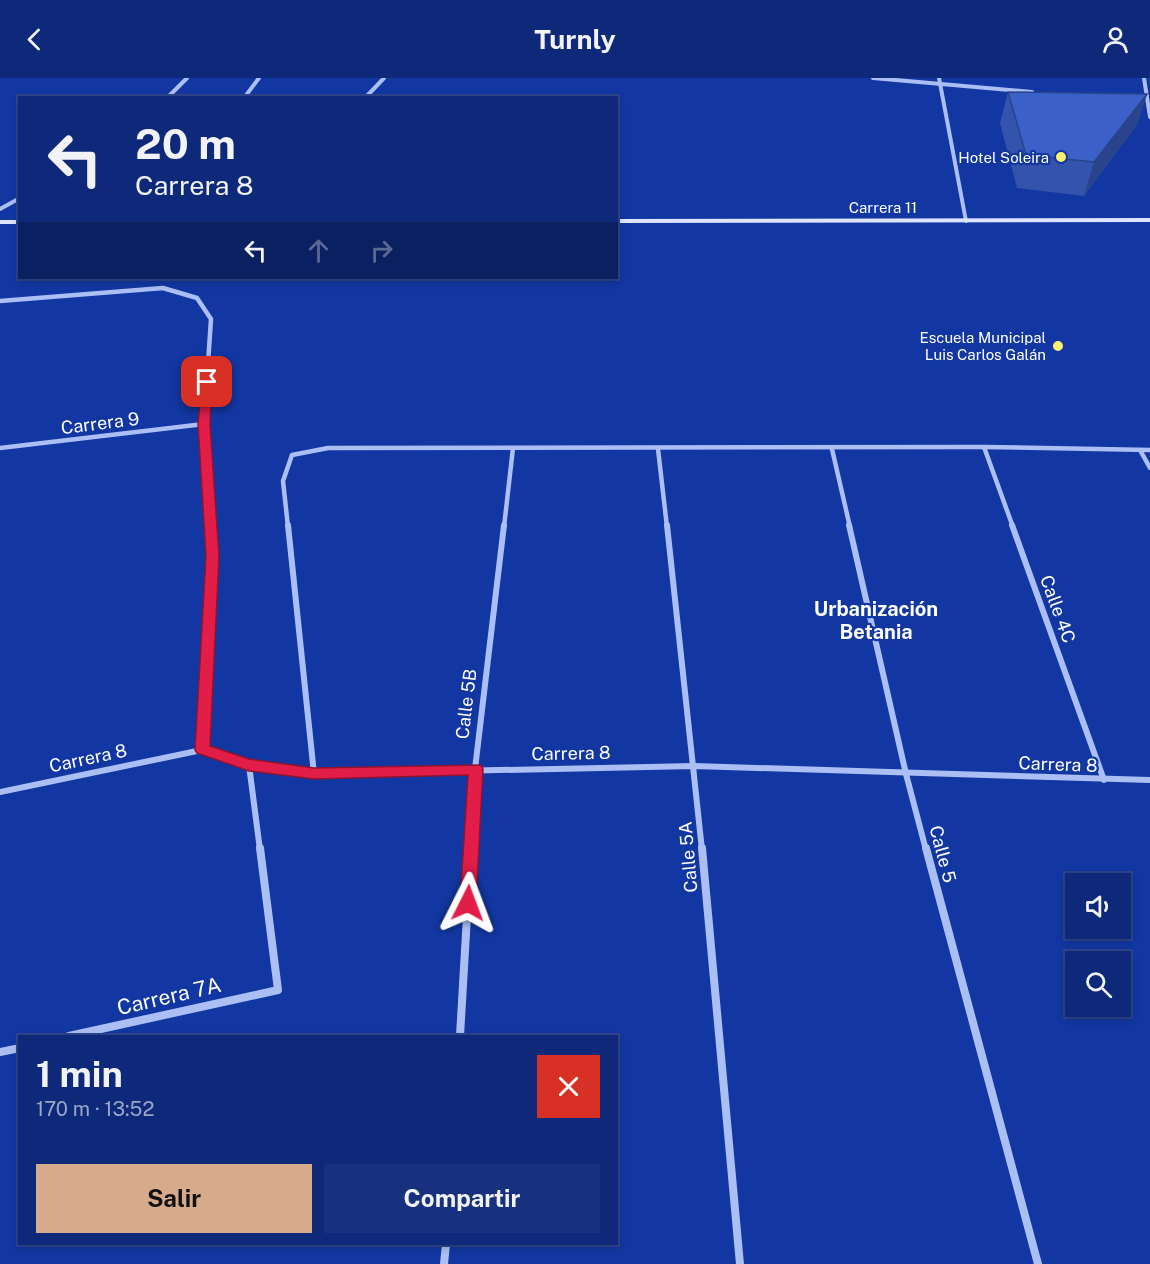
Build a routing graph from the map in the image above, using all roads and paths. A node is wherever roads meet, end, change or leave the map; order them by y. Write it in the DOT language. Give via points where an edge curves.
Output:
graph roads {
  1 [pos="187,78"];
  2 [pos="259,78"];
  3 [pos="384,78"];
  4 [pos="873,78"];
  5 [pos="939,78"];
  6 [pos="1144,78"];
  7 [pos="939,84"];
  8 [pos="1043,93"];
  9 [pos="169,96"];
  10 [pos="246,96"];
  11 [pos="367,96"];
  12 [pos="1150,117"];
  13 [pos="18,199"];
  14 [pos="0,209"];
  15 [pos="966,220"];
  16 [pos="1150,220"];
  17 [pos="618,221"];
  18 [pos="0,222"];
  19 [pos="18,222"];
  20 [pos="0,301"];
  21 [pos="204,424"];
  22 [pos="984,447"];
  23 [pos="0,448"];
  24 [pos="513,448"];
  25 [pos="658,448"];
  26 [pos="832,449"];
  27 [pos="1140,450"];
  28 [pos="1150,450"];
  29 [pos="1150,468"];
  30 [pos="202,750"];
  31 [pos="249,765"];
  32 [pos="694,766"];
  33 [pos="475,769"];
  34 [pos="314,774"];
  35 [pos="906,774"];
  36 [pos="1104,780"];
  37 [pos="1150,780"];
  38 [pos="0,792"];
  39 [pos="74,1035"];
  40 [pos="460,1035"];
  41 [pos="18,1048"];
  42 [pos="0,1052"];
  43 [pos="446,1245"];
  44 [pos="444,1264"];
  45 [pos="740,1264"];
  46 [pos="1038,1264"];
  1 -- 9 [label="street"];
  2 -- 10 [label="street"];
  3 -- 11 [label="street"];
  4 -- 7 [label="street"];
  5 -- 7 [label="street"];
  6 -- 12 [label="street"];
  7 -- 8 [label="street"];
  7 -- 15 [label="street"];
  13 -- 14 [label="street"];
  15 -- 16 [label="street, Carrera 11"];
  15 -- 17 [label="street, Carrera 11"];
  18 -- 19 [label="street"];
  20 -- 21 [label="street" via="164,288 197,298 211,319"];
  21 -- 23 [label="street, Carrera 9"];
  21 -- 30 [label="street" via="213,556"];
  22 -- 26 [label="street"];
  22 -- 27 [label="street"];
  22 -- 36 [label="street, Calle 4C"];
  24 -- 25 [label="street"];
  24 -- 33 [label="street, Calle 5B"];
  24 -- 34 [label="street" via="328,448 292,455 283,481"];
  25 -- 26 [label="street"];
  25 -- 32 [label="street, Calle 5A"];
  26 -- 35 [label="street, Calle 5"];
  27 -- 28 [label="street"];
  27 -- 29 [label="street"];
  30 -- 31 [label="street, Carrera 8"];
  30 -- 38 [label="street, Carrera 8"];
  31 -- 34 [label="street, Carrera 8"];
  31 -- 39 [label="street, Carrera 7A" via="278,990"];
  32 -- 33 [label="street, Carrera 8"];
  32 -- 35 [label="street, Carrera 8"];
  32 -- 45 [label="street, Calle 5A"];
  33 -- 34 [label="street, Carrera 8"];
  33 -- 40 [label="street, Calle 5B"];
  35 -- 36 [label="street, Carrera 8"];
  35 -- 46 [label="street, Calle 5"];
  36 -- 37 [label="street, Carrera 8"];
  41 -- 42 [label="street"];
  43 -- 44 [label="street"];
}
